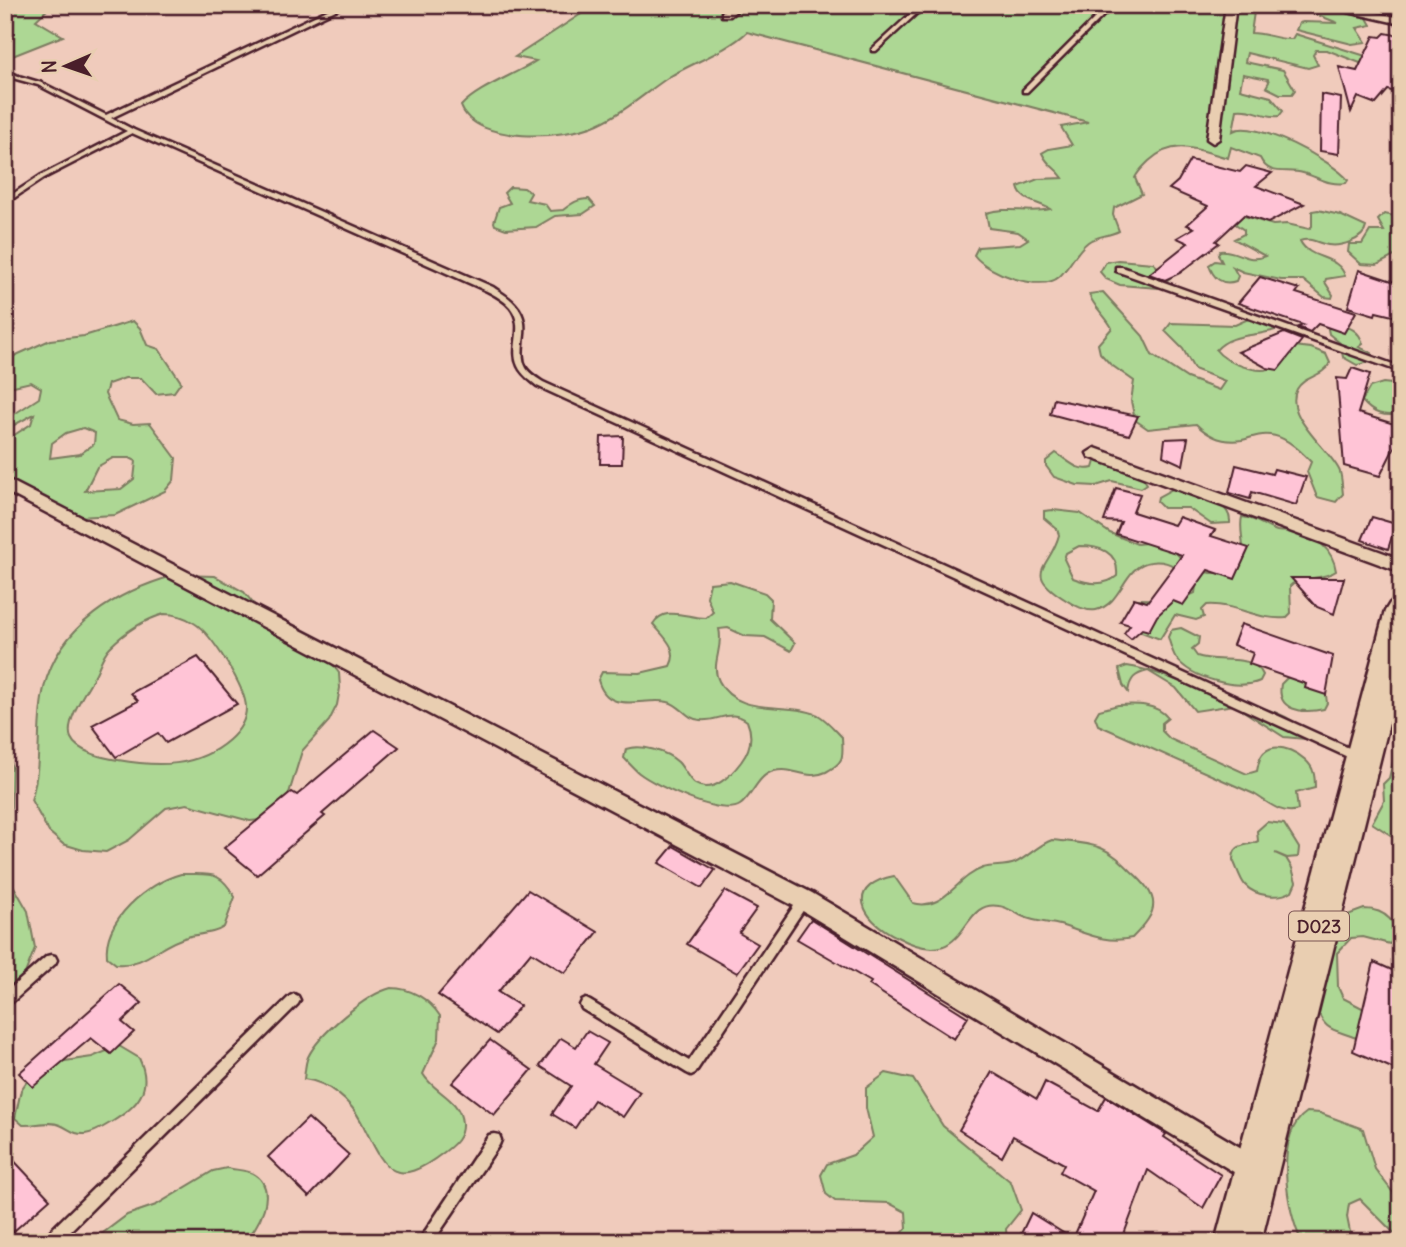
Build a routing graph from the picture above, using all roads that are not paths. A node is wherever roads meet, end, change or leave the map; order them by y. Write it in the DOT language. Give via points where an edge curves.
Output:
graph roads {
  1 [pos="343,5"];
  2 [pos="738,5"];
  3 [pos="923,5"];
  4 [pos="1111,5"];
  5 [pos="1231,5"];
  6 [pos="1322,5"];
  7 [pos="726,14"];
  8 [pos="1401,21"];
  9 [pos="874,50"];
  10 [pos="5,74"];
  11 [pos="1025,91"];
  12 [pos="106,118"];
  13 [pos="132,131"];
  14 [pos="1213,139"];
  15 [pos="5,202"];
  16 [pos="1119,269"];
  17 [pos="1401,370"];
  18 [pos="1095,453"];
  19 [pos="5,484"];
  20 [pos="1401,566"];
  21 [pos="1400,621"];
  22 [pos="1362,759"];
  23 [pos="804,900"];
  24 [pos="51,960"];
  25 [pos="294,1000"];
  26 [pos="5,1001"];
  27 [pos="586,1005"];
  28 [pos="494,1140"];
  29 [pos="1256,1171"];
  30 [pos="49,1242"];
  31 [pos="425,1242"];
  32 [pos="1238,1242"];
  1 -- 12 [label="lane"];
  2 -- 7 [label="street"];
  3 -- 9 [label="lane"];
  4 -- 11 [label="lane"];
  5 -- 14 [label="street"];
  6 -- 8 [label="street"];
  10 -- 12 [label="lane" via="40,84"];
  12 -- 13 [label="lane"];
  13 -- 15 [label="lane" via="42,177"];
  13 -- 22 [label="lane" via="490,289 517,310 521,322 519,361 524,374 540,384"];
  16 -- 17 [label="lane"];
  18 -- 20 [label="street"];
  19 -- 23 [label="street"];
  21 -- 22 [label="main road, D023"];
  22 -- 29 [label="main road, D023"];
  23 -- 27 [label="lane" via="691,1069"];
  23 -- 29 [label="street"];
  24 -- 26 [label="lane"];
  25 -- 30 [label="lane"];
  28 -- 31 [label="lane"];
  29 -- 32 [label="main road, D023"];
}
